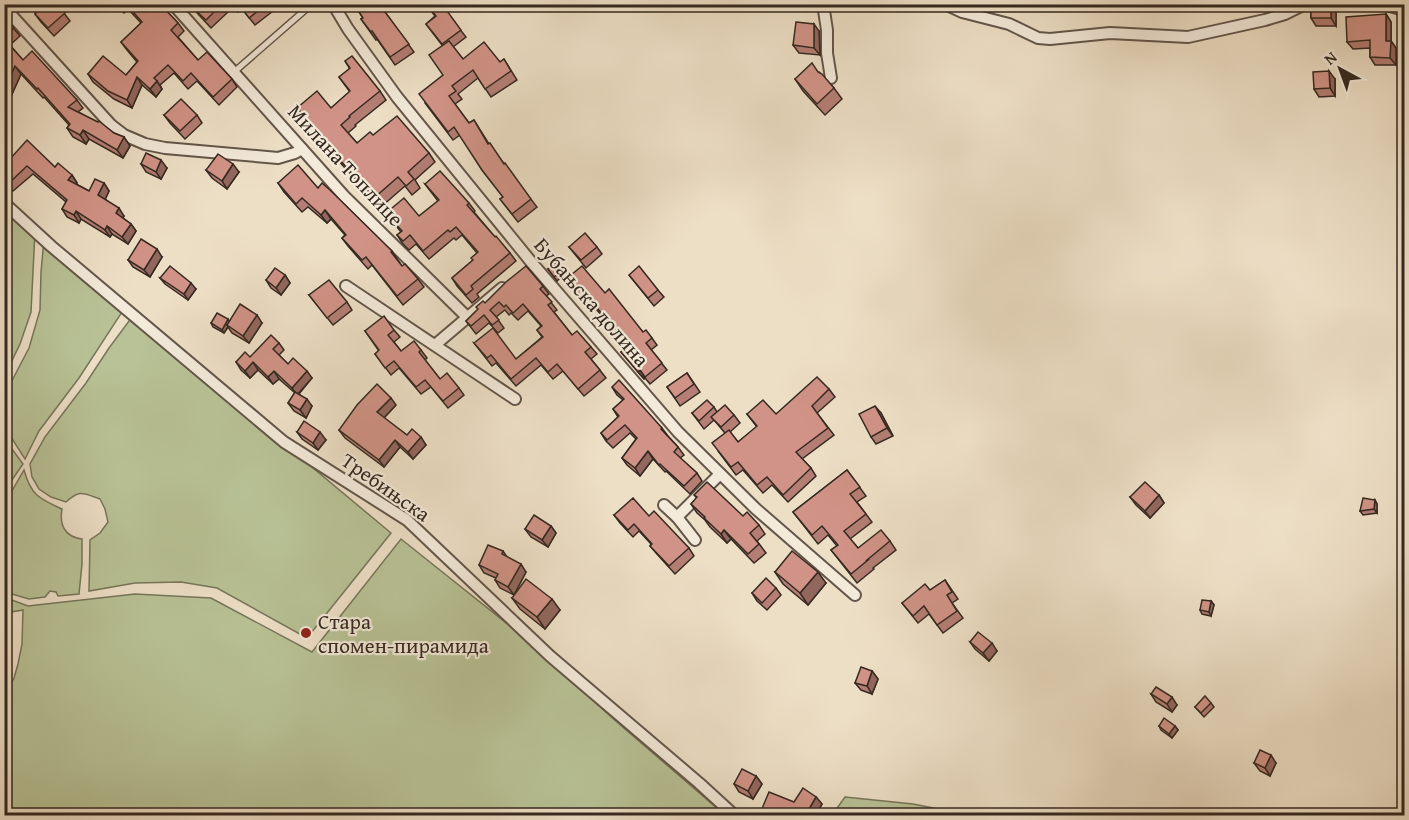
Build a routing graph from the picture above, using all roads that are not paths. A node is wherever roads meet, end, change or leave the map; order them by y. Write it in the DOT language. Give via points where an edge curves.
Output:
graph roads {
  1 [pos="173,4"];
  2 [pos="312,4"];
  3 [pos="333,4"];
  4 [pos="823,4"];
  5 [pos="945,4"];
  6 [pos="1305,4"];
  7 [pos="1383,4"];
  8 [pos="4,7"];
  9 [pos="1404,10"];
  10 [pos="234,72"];
  11 [pos="831,78"];
  12 [pos="302,149"];
  13 [pos="4,203"];
  14 [pos="508,283"];
  15 [pos="346,286"];
  16 [pos="467,317"];
  17 [pos="435,345"];
  18 [pos="515,399"];
  19 [pos="720,474"];
  20 [pos="664,505"];
  21 [pos="677,517"];
  22 [pos="695,540"];
  23 [pos="855,595"];
  24 [pos="735,816"];
  1 -- 10 [label="street, Милана Топлице"];
  2 -- 10 [label="lane"];
  3 -- 19 [label="street, Бубањска долина" via="397,97 528,266"];
  4 -- 11 [label="street"];
  5 -- 6 [label="street" via="1050,39 1110,33 1188,37 1265,20"];
  7 -- 9 [label="street"];
  8 -- 12 [label="street" via="124,135 165,148 278,158"];
  10 -- 12 [label="street, Милана Топлице"];
  12 -- 16 [label="street, Милана Топлице"];
  13 -- 24 [label="street, Требињска" via="284,442 407,520 550,656"];
  14 -- 16 [label="street"];
  15 -- 17 [label="street"];
  16 -- 17 [label="street"];
  17 -- 18 [label="street"];
  19 -- 21 [label="street"];
  19 -- 23 [label="street, Бубањска долина"];
  20 -- 21 [label="street"];
  21 -- 22 [label="street"];
}
